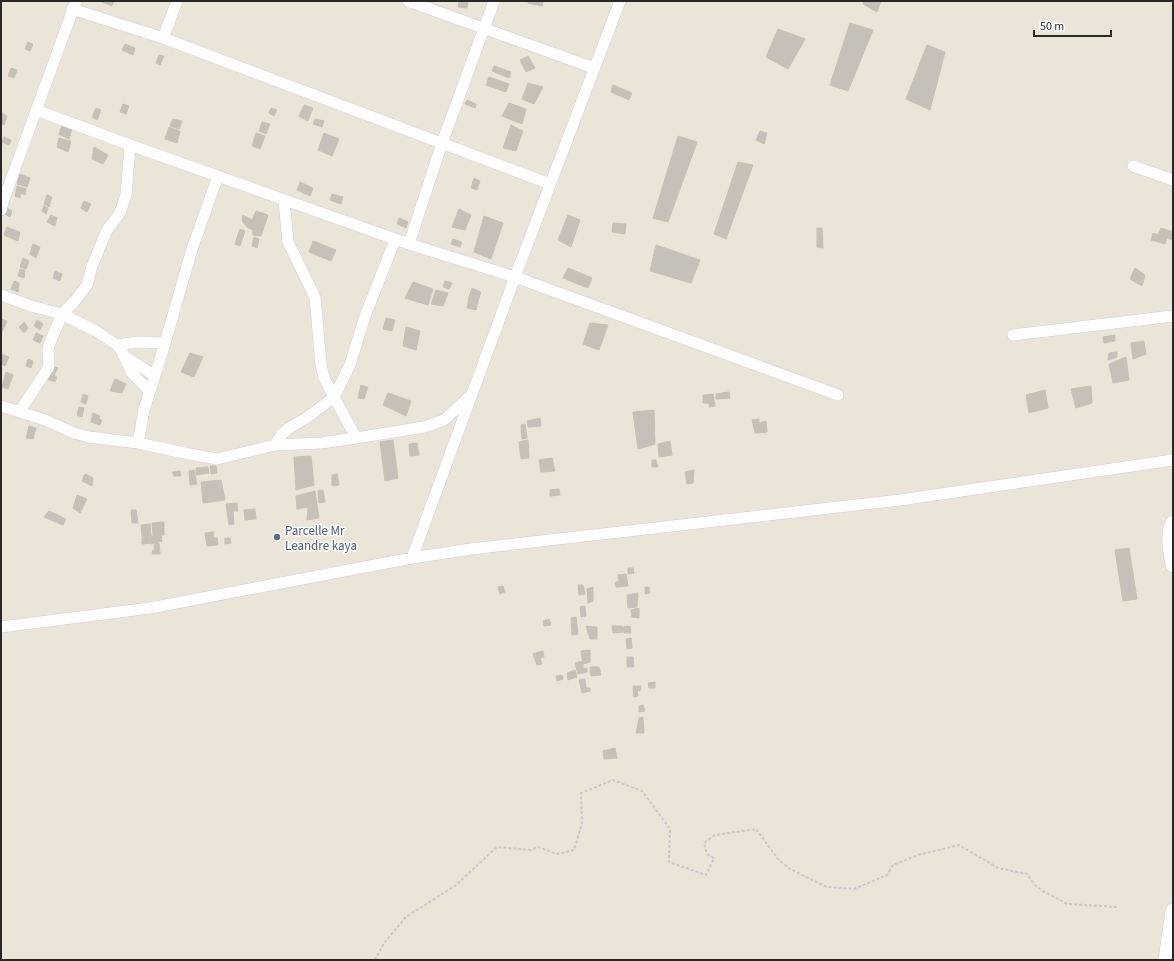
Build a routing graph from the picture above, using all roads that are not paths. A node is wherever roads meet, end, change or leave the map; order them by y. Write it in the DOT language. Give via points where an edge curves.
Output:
graph roads {
  1 [pos="177,1"];
  2 [pos="408,1"];
  3 [pos="494,1"];
  4 [pos="620,1"];
  5 [pos="74,5"];
  6 [pos="484,29"];
  7 [pos="163,38"];
  8 [pos="594,68"];
  9 [pos="36,110"];
  10 [pos="442,143"];
  11 [pos="130,145"];
  12 [pos="1133,166"];
  13 [pos="218,176"];
  14 [pos="1173,180"];
  15 [pos="550,184"];
  16 [pos="3,196"];
  17 [pos="284,200"];
  18 [pos="1,210"];
  19 [pos="395,240"];
  20 [pos="409,244"];
  21 [pos="515,277"];
  22 [pos="1,295"];
  23 [pos="62,314"];
  24 [pos="1173,316"];
  25 [pos="1013,335"];
  26 [pos="165,342"];
  27 [pos="117,345"];
  28 [pos="123,355"];
  29 [pos="155,376"];
  30 [pos="150,392"];
  31 [pos="472,394"];
  32 [pos="838,395"];
  33 [pos="334,397"];
  34 [pos="1,406"];
  35 [pos="19,412"];
  36 [pos="356,438"];
  37 [pos="138,443"];
  38 [pos="275,445"];
  39 [pos="1173,460"];
  40 [pos="1173,523"];
  41 [pos="412,558"];
  42 [pos="1173,565"];
  43 [pos="1,627"];
  44 [pos="1173,913"];
  45 [pos="1166,960"];
  1 -- 7 [label="street"];
  2 -- 6 [label="street"];
  3 -- 6 [label="street"];
  4 -- 8 [label="street"];
  5 -- 7 [label="street"];
  5 -- 9 [label="street"];
  6 -- 8 [label="street"];
  6 -- 10 [label="street"];
  7 -- 10 [label="street"];
  8 -- 15 [label="street"];
  9 -- 11 [label="street"];
  9 -- 16 [label="street"];
  10 -- 15 [label="street"];
  10 -- 20 [label="street"];
  11 -- 13 [label="street"];
  11 -- 23 [label="street" via="126,195 120,213 107,230 87,285"];
  12 -- 14 [label="street"];
  13 -- 17 [label="street"];
  13 -- 26 [label="street" via="192,249"];
  15 -- 21 [label="street"];
  16 -- 18 [label="street"];
  17 -- 19 [label="street"];
  17 -- 33 [label="street" via="288,242 315,296 321,364 324,378"];
  19 -- 20 [label="street"];
  19 -- 33 [label="street" via="365,316 350,365"];
  20 -- 21 [label="street"];
  21 -- 31 [label="street"];
  21 -- 32 [label="street"];
  22 -- 23 [label="street" via="38,309"];
  23 -- 27 [label="street"];
  23 -- 35 [label="street" via="49,345 49,366"];
  24 -- 25 [label="street"];
  26 -- 27 [label="street"];
  26 -- 29 [label="street"];
  27 -- 28 [label="street"];
  28 -- 29 [label="street"];
  28 -- 30 [label="street" via="131,372"];
  29 -- 30 [label="street"];
  30 -- 37 [label="street"];
  31 -- 36 [label="street" via="444,420 424,427"];
  31 -- 41 [label="street"];
  33 -- 36 [label="street"];
  33 -- 38 [label="street" via="289,428"];
  34 -- 35 [label="street"];
  35 -- 37 [label="street" via="89,437"];
  36 -- 38 [label="street"];
  37 -- 38 [label="street" via="216,459"];
  39 -- 41 [label="street" via="900,500"];
  40 -- 42 [label="street" via="1170,538"];
  41 -- 43 [label="street" via="150,608"];
  44 -- 45 [label="street"];
}
